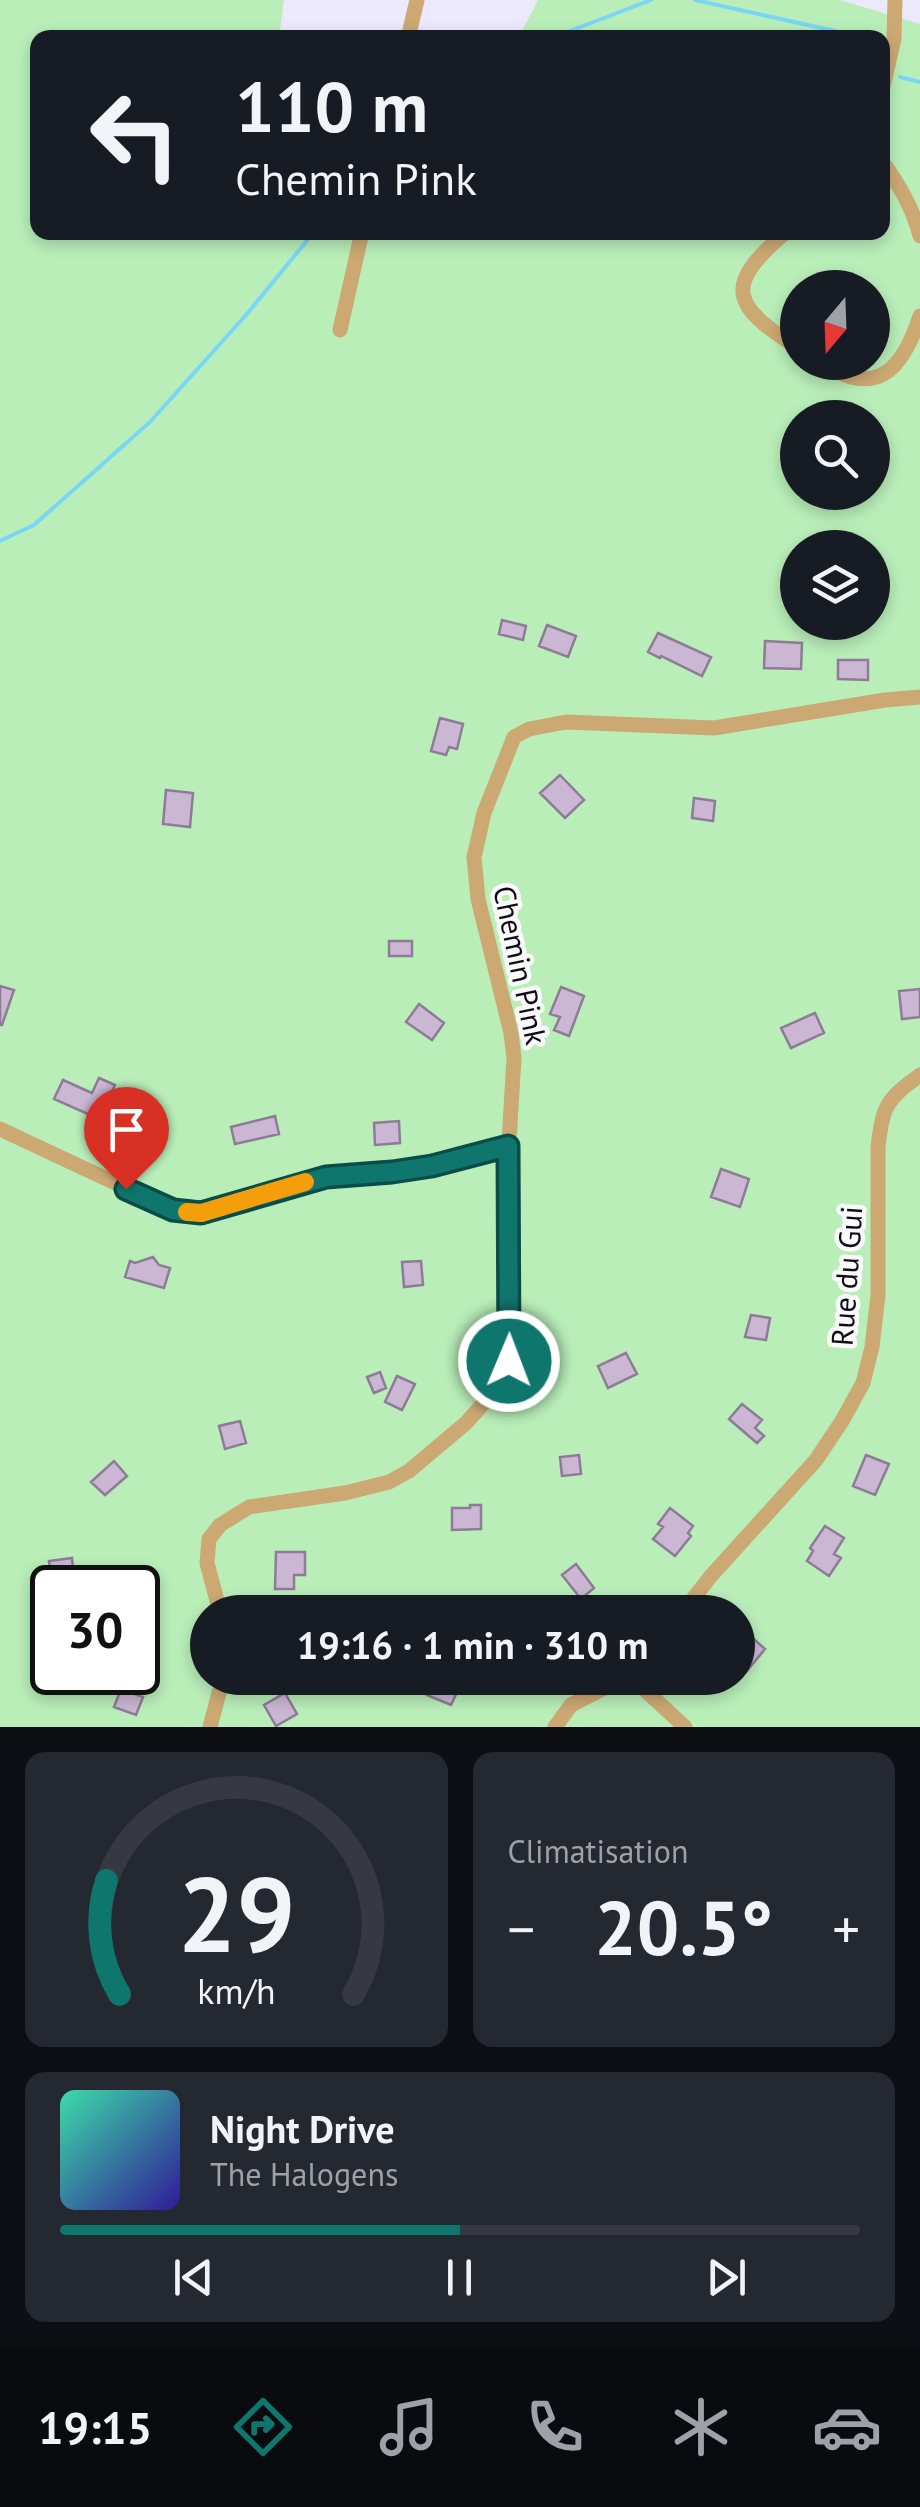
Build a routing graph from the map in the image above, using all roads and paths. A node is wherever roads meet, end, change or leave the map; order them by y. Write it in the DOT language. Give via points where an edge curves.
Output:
graph roads {
  1 [pos="416,0"];
  2 [pos="895,0"];
  3 [pos="410,30"];
  4 [pos="890,56"];
  5 [pos="890,172"];
  6 [pos="920,236"];
  7 [pos="360,240"];
  8 [pos="778,240"];
  9 [pos="920,316"];
  10 [pos="340,330"];
  11 [pos="780,336"];
  12 [pos="890,370"];
  13 [pos="920,697"];
  14 [pos="920,1075"];
  15 [pos="0,1129"];
  16 [pos="508,1146"];
  17 [pos="216,1595"];
  18 [pos="696,1595"];
  19 [pos="219,1695"];
  20 [pos="591,1695"];
  21 [pos="650,1695"];
  22 [pos="210,1727"];
  23 [pos="555,1727"];
  24 [pos="685,1727"];
  1 -- 3 [label="street"];
  2 -- 4 [label="street"];
  5 -- 6 [label="street"];
  7 -- 10 [label="street"];
  8 -- 11 [label="street" via="753,264 742,288 748,310"];
  9 -- 12 [label="street"];
  13 -- 16 [label="street, Chemin Pink" via="714,728 566,722 514,738 474,856 514,1058"];
  14 -- 18 [label="street, Rue du Gui" via="886,1104 880,1124 878,1295 863,1383 816,1460"];
  15 -- 16 [label="street" via="173,1210 201,1213 326,1177 432,1166"];
  16 -- 17 [label="street" via="511,1349 492,1394 410,1471 389,1482 249,1508 220,1525 207,1562"];
  19 -- 22 [label="street"];
  20 -- 23 [label="street" via="572,1705"];
  21 -- 24 [label="street"];
}
